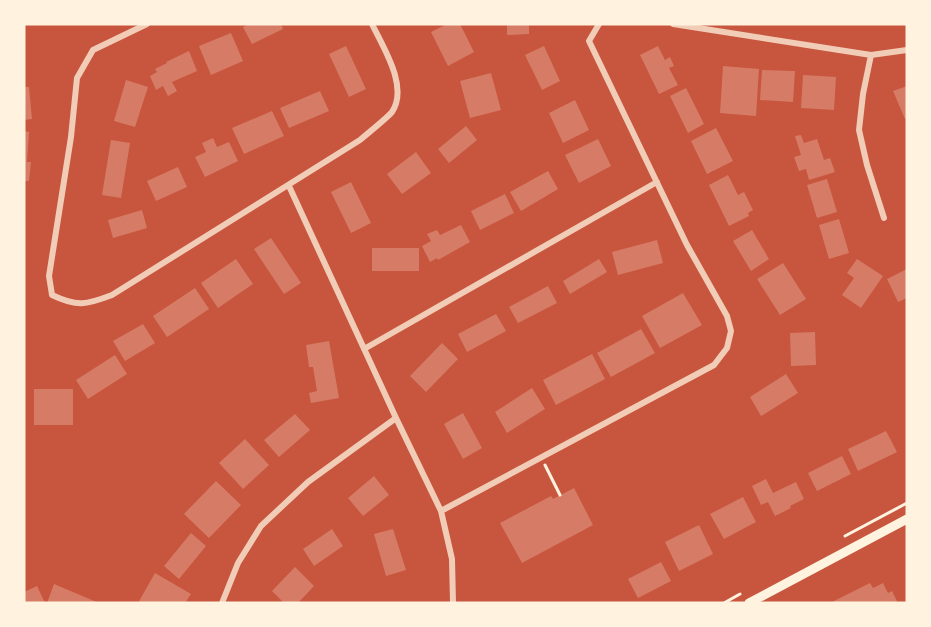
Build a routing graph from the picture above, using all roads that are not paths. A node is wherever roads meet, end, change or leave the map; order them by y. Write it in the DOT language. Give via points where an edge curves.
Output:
graph roads {
  1 [pos="147,24"];
  2 [pos="372,24"];
  3 [pos="599,24"];
  4 [pos="673,24"];
  5 [pos="907,50"];
  6 [pos="871,55"];
  7 [pos="657,182"];
  8 [pos="289,186"];
  9 [pos="884,218"];
  10 [pos="364,349"];
  11 [pos="396,418"];
  12 [pos="441,512"];
  13 [pos="907,519"];
  14 [pos="222,603"];
  15 [pos="453,603"];
  16 [pos="749,603"];
  1 -- 8 [label="street" via="93,50 77,78 49,276 52,295 68,302 91,303 112,295"];
  2 -- 8 [label="street" via="397,78 398,95 392,111 360,140"];
  3 -- 7 [label="street" via="589,41"];
  4 -- 6 [label="street"];
  5 -- 6 [label="street"];
  6 -- 9 [label="street" via="859,130"];
  7 -- 10 [label="street"];
  7 -- 12 [label="street" via="727,316 731,331 727,348 714,365"];
  8 -- 10 [label="street"];
  10 -- 11 [label="street"];
  11 -- 12 [label="street"];
  11 -- 14 [label="street" via="308,482 261,526 238,563"];
  12 -- 15 [label="street" via="452,559"];
  13 -- 16 [label="main road"];
}
